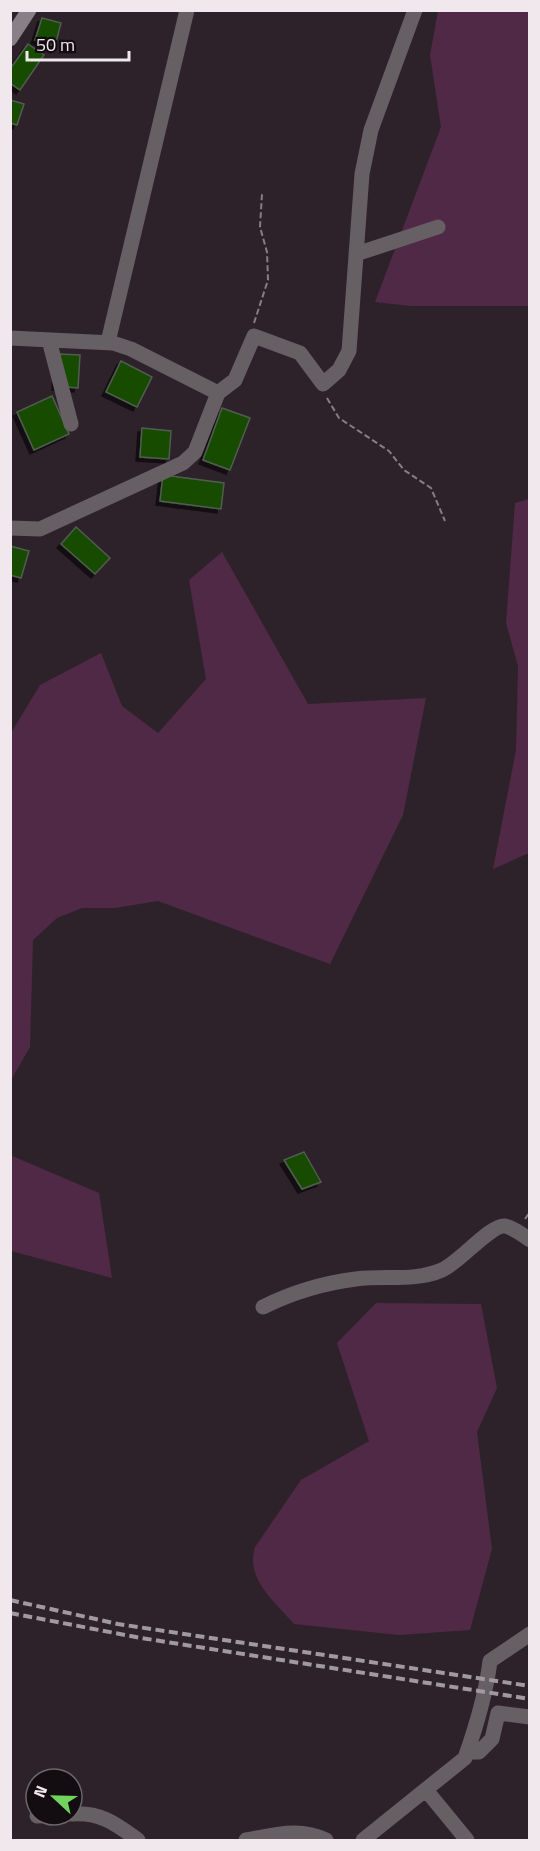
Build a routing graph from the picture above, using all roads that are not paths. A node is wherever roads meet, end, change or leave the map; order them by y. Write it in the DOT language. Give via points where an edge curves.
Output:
graph roads {
  1 [pos="29,10"];
  2 [pos="187,10"];
  3 [pos="415,10"];
  4 [pos="10,39"];
  5 [pos="438,227"];
  6 [pos="356,254"];
  7 [pos="10,338"];
  8 [pos="49,340"];
  9 [pos="108,342"];
  10 [pos="218,393"];
  11 [pos="71,424"];
  12 [pos="10,528"];
  13 [pos="530,1240"];
  14 [pos="263,1307"];
  15 [pos="530,1634"];
  16 [pos="530,1717"];
  17 [pos="467,1752"];
  18 [pos="426,1790"];
  19 [pos="84,1813"];
  20 [pos="138,1840"];
  21 [pos="246,1840"];
  22 [pos="326,1840"];
  23 [pos="363,1840"];
  24 [pos="467,1840"];
  1 -- 4 [label="street"];
  2 -- 9 [label="street"];
  3 -- 6 [label="street" via="371,130 362,174"];
  5 -- 6 [label="street"];
  6 -- 10 [label="street" via="349,351 339,370 323,384 300,353 254,336 235,380"];
  7 -- 8 [label="street"];
  8 -- 9 [label="street"];
  8 -- 11 [label="street"];
  9 -- 10 [label="street" via="131,349"];
  10 -- 12 [label="street" via="195,452 183,463 40,529"];
  13 -- 14 [label="street" via="505,1226 495,1227 444,1269 410,1278 356,1279 313,1288"];
  15 -- 17 [label="street" via="490,1661"];
  16 -- 17 [label="street" via="498,1713 492,1739 479,1752"];
  17 -- 18 [label="street" via="465,1758"];
  18 -- 23 [label="street"];
  18 -- 24 [label="street"];
  19 -- 20 [label="street" via="108,1818"];
  21 -- 22 [label="street" via="296,1831"];
}
